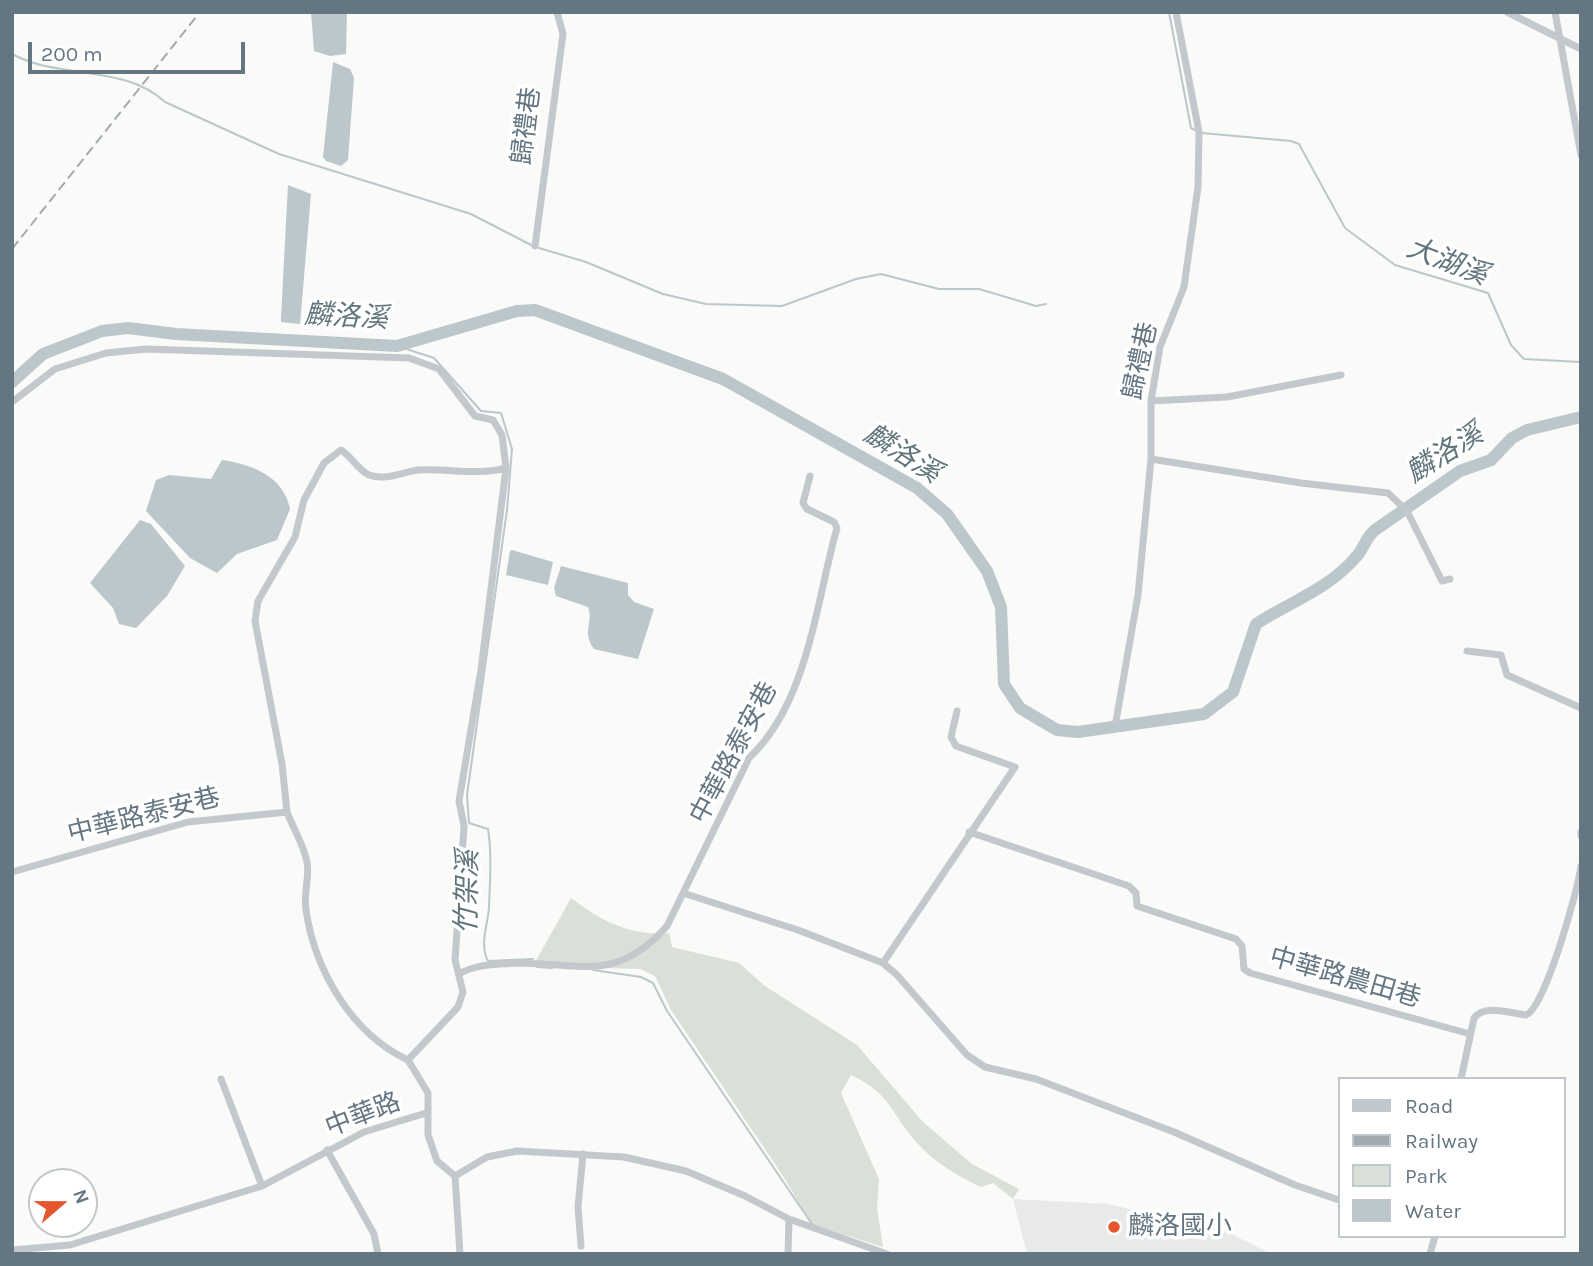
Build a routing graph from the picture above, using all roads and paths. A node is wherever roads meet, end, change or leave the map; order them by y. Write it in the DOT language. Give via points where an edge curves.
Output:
graph roads {
  1 [pos="557,12"];
  2 [pos="1176,12"];
  3 [pos="1507,12"];
  4 [pos="1555,12"];
  5 [pos="1562,40"];
  6 [pos="1581,49"];
  7 [pos="1581,155"];
  8 [pos="535,246"];
  9 [pos="1341,375"];
  10 [pos="1151,401"];
  11 [pos="12,402"];
  12 [pos="1151,459"];
  13 [pos="506,468"];
  14 [pos="810,476"];
  15 [pos="1450,579"];
  16 [pos="1467,651"];
  17 [pos="1581,708"];
  18 [pos="957,711"];
  19 [pos="1116,721"];
  20 [pos="286,812"];
  21 [pos="969,832"];
  22 [pos="1581,866"];
  23 [pos="12,872"];
  24 [pos="686,894"];
  25 [pos="883,963"];
  26 [pos="459,974"];
  27 [pos="1470,1034"];
  28 [pos="408,1060"];
  29 [pos="1461,1077"];
  30 [pos="221,1079"];
  31 [pos="426,1113"];
  32 [pos="327,1150"];
  33 [pos="583,1154"];
  34 [pos="455,1176"];
  35 [pos="262,1186"];
  36 [pos="1338,1200"];
  37 [pos="789,1219"];
  38 [pos="581,1246"];
  39 [pos="68,1250"];
  40 [pos="12,1251"];
  41 [pos="378,1254"];
  42 [pos="460,1254"];
  43 [pos="788,1254"];
  44 [pos="887,1254"];
  1 -- 8 [label="street, 歸禮巷" via="562,34"];
  2 -- 10 [label="street, 歸禮巷" via="1199,132 1198,187 1184,287 1160,347"];
  3 -- 5 [label="street"];
  4 -- 5 [label="street"];
  5 -- 6 [label="street"];
  5 -- 7 [label="street"];
  9 -- 10 [label="street" via="1227,397"];
  10 -- 12 [label="street, 歸禮巷"];
  11 -- 13 [label="street" via="55,369 106,353 146,349 409,358 439,369 475,416 493,420 502,435"];
  12 -- 15 [label="street" via="1388,493 1407,511 1442,581"];
  12 -- 19 [label="street, 歸禮巷" via="1138,595"];
  13 -- 20 [label="street" via="487,473 417,470 373,476 341,450 324,463 304,500 295,537 258,601 255,621 282,764"];
  13 -- 26 [label="street" via="459,801 464,826 455,960"];
  14 -- 24 [label="street, 中華路泰安巷" via="803,503 837,528 806,656 766,742 749,758"];
  16 -- 17 [label="street" via="1501,655 1507,675 1513,679"];
  18 -- 21 [label="street" via="951,737 956,746 1015,767"];
  20 -- 23 [label="street, 中華路泰安巷" via="188,822"];
  20 -- 28 [label="street" via="307,862 306,909 320,958 345,1007 364,1032"];
  21 -- 25 [label="street"];
  21 -- 27 [label="street, 中華路農田巷" via="1129,886 1136,893 1138,906 1236,939 1242,946 1244,969 1250,973"];
  22 -- 27 [label="street" via="1537,1007 1526,1015 1479,1012"];
  24 -- 25 [label="street"];
  24 -- 26 [label="street, 中華路泰安巷" via="654,941 618,964 534,962 477,966"];
  25 -- 36 [label="street" via="967,1055 985,1066 1036,1079"];
  26 -- 28 [label="street" via="463,992 458,1007"];
  27 -- 29 [label="street"];
  28 -- 31 [label="street" via="428,1093"];
  30 -- 35 [label="street"];
  31 -- 32 [label="street, 中華路" via="364,1132"];
  31 -- 34 [label="street, 中華路" via="437,1161"];
  32 -- 35 [label="street, 中華路"];
  32 -- 41 [label="street" via="374,1234"];
  33 -- 34 [label="street" via="504,1153 487,1157"];
  33 -- 37 [label="street" via="624,1157 686,1171"];
  33 -- 38 [label="street" via="578,1207"];
  34 -- 42 [label="street"];
  35 -- 39 [label="street, 中華路"];
  37 -- 43 [label="street"];
  37 -- 44 [label="street"];
  39 -- 40 [label="street, 中華路"];
}
